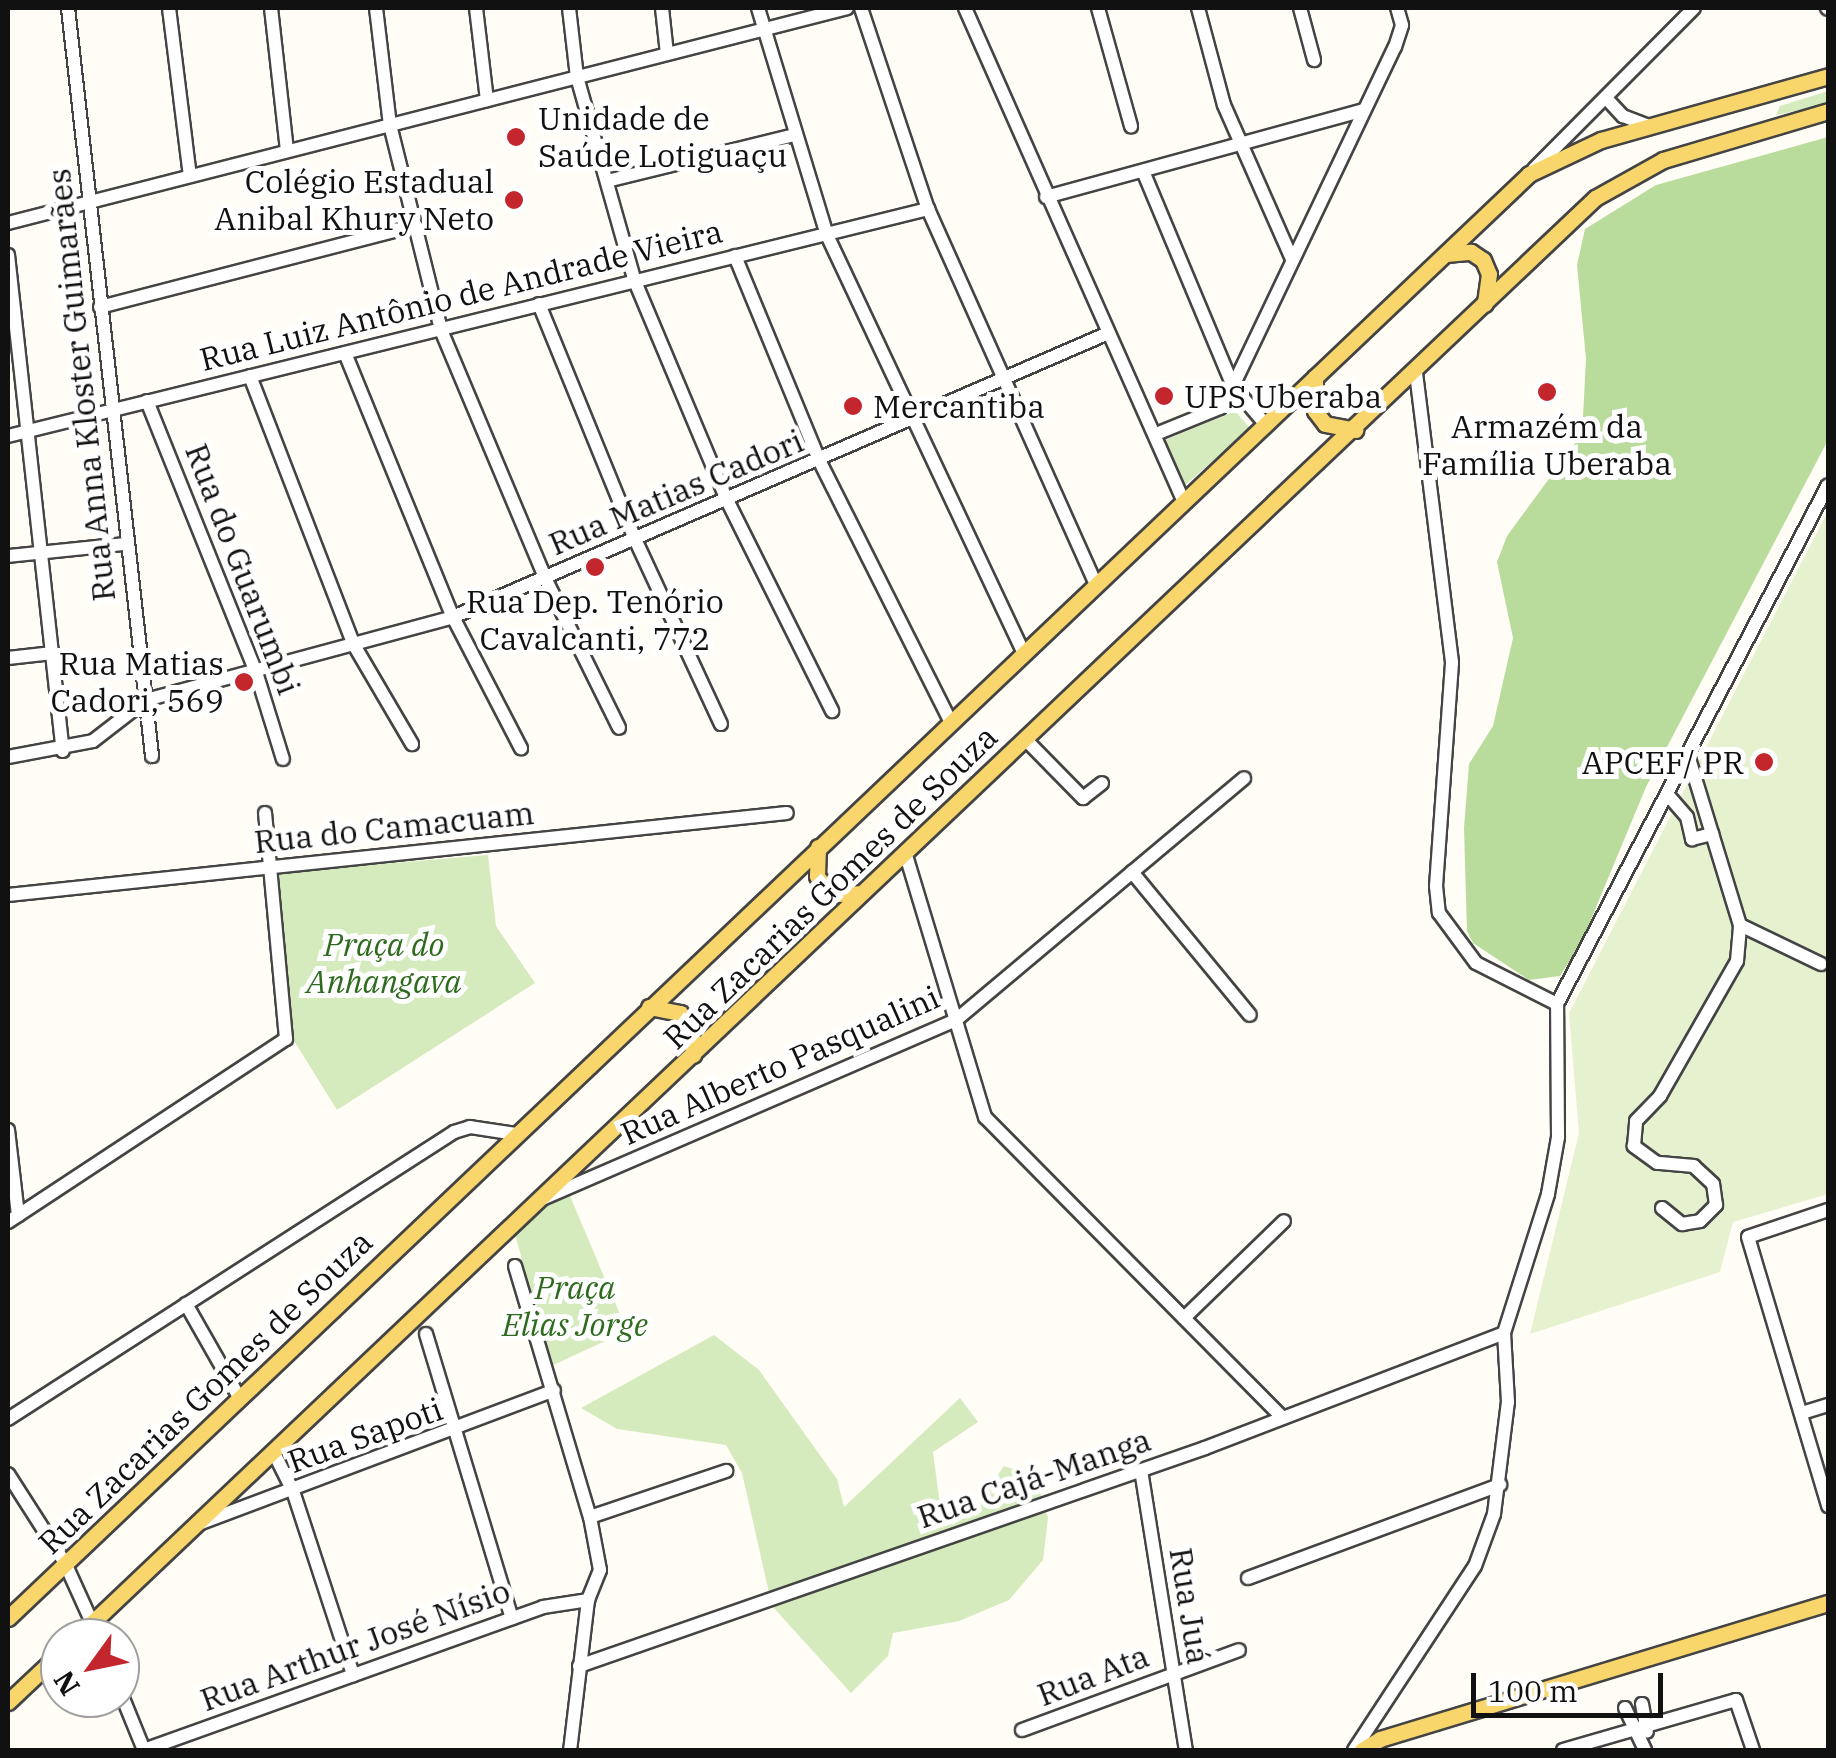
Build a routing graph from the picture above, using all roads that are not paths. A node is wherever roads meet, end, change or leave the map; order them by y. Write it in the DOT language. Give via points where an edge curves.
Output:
graph roads {
  1 [pos="68,8"];
  2 [pos="169,8"];
  3 [pos="271,8"];
  4 [pos="376,8"];
  5 [pos="476,8"];
  6 [pos="569,8"];
  7 [pos="662,8"];
  8 [pos="758,8"];
  9 [pos="847,8"];
  10 [pos="861,8"];
  11 [pos="965,8"];
  12 [pos="1098,8"];
  13 [pos="1198,8"];
  14 [pos="1300,8"];
  15 [pos="1398,8"];
  16 [pos="1694,8"];
  17 [pos="760,31"];
  18 [pos="667,54"];
  19 [pos="1314,60"];
  20 [pos="1828,76"];
  21 [pos="578,77"];
  22 [pos="1780,90"];
  23 [pos="1606,98"];
  24 [pos="487,100"];
  25 [pos="1363,110"];
  26 [pos="1828,111"];
  27 [pos="1788,122"];
  28 [pos="390,125"];
  29 [pos="1131,126"];
  30 [pos="1656,128"];
  31 [pos="794,135"];
  32 [pos="1241,144"];
  33 [pos="287,150"];
  34 [pos="1143,171"];
  35 [pos="1529,174"];
  36 [pos="190,176"];
  37 [pos="607,182"];
  38 [pos="1046,196"];
  39 [pos="90,201"];
  40 [pos="928,210"];
  41 [pos="8,223"];
  42 [pos="416,225"];
  43 [pos="827,236"];
  44 [pos="8,255"];
  45 [pos="1443,255"];
  46 [pos="735,256"];
  47 [pos="1292,260"];
  48 [pos="634,278"];
  49 [pos="539,304"];
  50 [pos="1485,304"];
  51 [pos="100,306"];
  52 [pos="12,328"];
  53 [pos="441,330"];
  54 [pos="1106,334"];
  55 [pos="345,353"];
  56 [pos="1416,373"];
  57 [pos="250,376"];
  58 [pos="1315,377"];
  59 [pos="1002,382"];
  60 [pos="1233,386"];
  61 [pos="147,400"];
  62 [pos="108,408"];
  63 [pos="1220,408"];
  64 [pos="1246,408"];
  65 [pos="913,420"];
  66 [pos="1266,425"];
  67 [pos="1355,430"];
  68 [pos="28,432"];
  69 [pos="1156,434"];
  70 [pos="8,436"];
  71 [pos="819,460"];
  72 [pos="1828,485"];
  73 [pos="727,500"];
  74 [pos="1183,500"];
  75 [pos="635,540"];
  76 [pos="124,544"];
  77 [pos="42,552"];
  78 [pos="8,556"];
  79 [pos="546,578"];
  80 [pos="1095,584"];
  81 [pos="453,618"];
  82 [pos="354,645"];
  83 [pos="1023,651"];
  84 [pos="52,653"];
  85 [pos="8,658"];
  86 [pos="256,672"];
  87 [pos="146,700"];
  88 [pos="832,711"];
  89 [pos="950,720"];
  90 [pos="721,724"];
  91 [pos="618,728"];
  92 [pos="1025,739"];
  93 [pos="412,744"];
  94 [pos="522,748"];
  95 [pos="63,751"];
  96 [pos="1688,755"];
  97 [pos="152,756"];
  98 [pos="8,757"];
  99 [pos="283,760"];
  100 [pos="1244,778"];
  101 [pos="1102,783"];
  102 [pos="1667,794"];
  103 [pos="787,812"];
  104 [pos="1706,812"];
  105 [pos="264,813"];
  106 [pos="1687,817"];
  107 [pos="1712,834"];
  108 [pos="818,847"];
  109 [pos="905,852"];
  110 [pos="270,868"];
  111 [pos="1132,872"];
  112 [pos="864,892"];
  113 [pos="8,895"];
  114 [pos="1740,925"];
  115 [pos="1821,964"];
  116 [pos="1557,1004"];
  117 [pos="649,1007"];
  118 [pos="1250,1015"];
  119 [pos="956,1020"];
  120 [pos="693,1055"];
  121 [pos="8,1130"];
  122 [pos="516,1134"];
  123 [pos="592,1150"];
  124 [pos="612,1169"];
  125 [pos="537,1201"];
  126 [pos="1662,1208"];
  127 [pos="1828,1210"];
  128 [pos="12,1218"];
  129 [pos="1284,1221"];
  130 [pos="515,1266"];
  131 [pos="186,1304"];
  132 [pos="1184,1318"];
  133 [pos="1504,1333"];
  134 [pos="426,1334"];
  135 [pos="554,1390"];
  136 [pos="240,1397"];
  137 [pos="1828,1405"];
  138 [pos="1802,1413"];
  139 [pos="1282,1417"];
  140 [pos="8,1419"];
  141 [pos="455,1431"];
  142 [pos="273,1451"];
  143 [pos="1141,1470"];
  144 [pos="726,1471"];
  145 [pos="8,1474"];
  146 [pos="1500,1485"];
  147 [pos="293,1490"];
  148 [pos="1828,1506"];
  149 [pos="590,1517"];
  150 [pos="193,1527"];
  151 [pos="66,1563"];
  152 [pos="1248,1578"];
  153 [pos="588,1600"];
  154 [pos="1828,1603"];
  155 [pos="8,1618"];
  156 [pos="91,1618"];
  157 [pos="107,1618"];
  158 [pos="512,1618"];
  159 [pos="1239,1650"];
  160 [pos="579,1666"];
  161 [pos="40,1672"];
  162 [pos="1174,1674"];
  163 [pos="353,1675"];
  164 [pos="8,1702"];
  165 [pos="1642,1704"];
  166 [pos="1625,1708"];
  167 [pos="131,1718"];
  168 [pos="1649,1726"];
  169 [pos="1022,1730"];
  170 [pos="1632,1730"];
  171 [pos="1644,1747"];
  172 [pos="144,1750"];
  173 [pos="570,1750"];
  174 [pos="1186,1750"];
  175 [pos="1354,1750"];
  176 [pos="1362,1750"];
  177 [pos="1563,1750"];
  178 [pos="1753,1750"];
  1 -- 39 [label="street, Rua Anna Kloster Guimarães"];
  2 -- 36 [label="street"];
  3 -- 33 [label="street"];
  4 -- 28 [label="street"];
  5 -- 24 [label="street"];
  6 -- 21 [label="street"];
  7 -- 18 [label="street"];
  8 -- 17 [label="street"];
  9 -- 17 [label="street"];
  10 -- 40 [label="street"];
  11 -- 38 [label="street"];
  12 -- 29 [label="street"];
  13 -- 32 [label="street"];
  14 -- 19 [label="street"];
  15 -- 25 [label="street" via="1395,47"];
  16 -- 23 [label="street"];
  17 -- 18 [label="street"];
  17 -- 31 [label="street"];
  18 -- 21 [label="street"];
  20 -- 22 [label="main road, Rua Zacarias Gomes de Souza"];
  21 -- 24 [label="street"];
  21 -- 37 [label="street"];
  22 -- 27 [label="main road" via="1772,109"];
  22 -- 30 [label="main road, Rua Zacarias Gomes de Souza"];
  23 -- 30 [label="street" via="1622,116"];
  23 -- 35 [label="street"];
  24 -- 28 [label="street"];
  25 -- 32 [label="street"];
  25 -- 47 [label="street"];
  26 -- 27 [label="main road, Rua Zacarias Gomes de Souza"];
  27 -- 50 [label="main road, Rua Zacarias Gomes de Souza" via="1663,160 1624,180 1595,198"];
  28 -- 33 [label="street"];
  28 -- 42 [label="street"];
  30 -- 35 [label="main road, Rua Zacarias Gomes de Souza" via="1601,140"];
  31 -- 37 [label="street"];
  31 -- 43 [label="street"];
  32 -- 34 [label="street"];
  32 -- 47 [label="street"];
  33 -- 36 [label="street"];
  34 -- 38 [label="street"];
  34 -- 60 [label="street"];
  35 -- 45 [label="main road, Rua Zacarias Gomes de Souza"];
  36 -- 39 [label="street"];
  37 -- 48 [label="street"];
  38 -- 54 [label="street"];
  39 -- 41 [label="street"];
  39 -- 51 [label="street, Rua Anna Kloster Guimarães"];
  40 -- 43 [label="street, Rua Luiz Antônio de Andrade Vieira"];
  40 -- 59 [label="street"];
  42 -- 51 [label="street"];
  42 -- 53 [label="street"];
  43 -- 46 [label="street, Rua Luiz Antônio de Andrade Vieira"];
  43 -- 65 [label="street"];
  44 -- 52 [label="street"];
  45 -- 50 [label="main road" via="1471,252 1483,260 1489,274"];
  45 -- 58 [label="main road, Rua Zacarias Gomes de Souza"];
  46 -- 48 [label="street, Rua Luiz Antônio de Andrade Vieira"];
  46 -- 71 [label="street"];
  47 -- 60 [label="street"];
  48 -- 49 [label="street, Rua Luiz Antônio de Andrade Vieira"];
  48 -- 73 [label="street"];
  49 -- 53 [label="street, Rua Luiz Antônio de Andrade Vieira"];
  49 -- 75 [label="street"];
  50 -- 56 [label="main road, Rua Zacarias Gomes de Souza"];
  51 -- 62 [label="street, Rua Anna Kloster Guimarães"];
  52 -- 68 [label="street"];
  53 -- 55 [label="street, Rua Luiz Antônio de Andrade Vieira"];
  53 -- 79 [label="street"];
  54 -- 59 [label="street, Rua Matias Cadori"];
  54 -- 69 [label="street"];
  55 -- 57 [label="street, Rua Luiz Antônio de Andrade Vieira"];
  55 -- 81 [label="street"];
  56 -- 67 [label="main road, Rua Zacarias Gomes de Souza"];
  56 -- 116 [label="street" via="1452,663 1436,886 1440,912 1476,964"];
  57 -- 61 [label="street, Rua Luiz Antônio de Andrade Vieira"];
  57 -- 82 [label="street"];
  58 -- 66 [label="main road, Rua Zacarias Gomes de Souza"];
  58 -- 67 [label="main road" via="1315,411 1325,424"];
  59 -- 65 [label="street, Rua Matias Cadori"];
  59 -- 80 [label="street"];
  60 -- 63 [label="street"];
  60 -- 64 [label="street"];
  61 -- 62 [label="street, Rua Luiz Antônio de Andrade Vieira"];
  61 -- 86 [label="street, Rua do Guarumbi"];
  62 -- 68 [label="street, Rua Luiz Antônio de Andrade Vieira"];
  62 -- 76 [label="street, Rua Anna Kloster Guimarães"];
  63 -- 64 [label="street"];
  63 -- 69 [label="street"];
  64 -- 66 [label="street"];
  65 -- 71 [label="street, Rua Matias Cadori"];
  65 -- 83 [label="street"];
  66 -- 74 [label="main road, Rua Zacarias Gomes de Souza"];
  67 -- 92 [label="main road, Rua Zacarias Gomes de Souza"];
  68 -- 70 [label="street, Rua Luiz Antônio de Andrade Vieira"];
  68 -- 77 [label="street"];
  69 -- 74 [label="street"];
  71 -- 73 [label="street, Rua Matias Cadori"];
  71 -- 89 [label="street"];
  72 -- 96 [label="street"];
  73 -- 75 [label="street, Rua Matias Cadori"];
  73 -- 88 [label="street"];
  74 -- 80 [label="main road, Rua Zacarias Gomes de Souza"];
  75 -- 79 [label="street, Rua Matias Cadori"];
  75 -- 90 [label="street"];
  76 -- 77 [label="street"];
  76 -- 87 [label="street, Rua Anna Kloster Guimarães"];
  77 -- 78 [label="street"];
  77 -- 84 [label="street"];
  79 -- 81 [label="street, Rua Matias Cadori"];
  79 -- 91 [label="street"];
  80 -- 83 [label="main road, Rua Zacarias Gomes de Souza"];
  81 -- 82 [label="street, Rua Matias Cadori"];
  81 -- 94 [label="street"];
  82 -- 86 [label="street, Rua Matias Cadori"];
  82 -- 93 [label="street"];
  83 -- 89 [label="main road, Rua Zacarias Gomes de Souza"];
  84 -- 85 [label="street"];
  84 -- 95 [label="street"];
  86 -- 87 [label="street, Rua Matias Cadori"];
  86 -- 99 [label="street, Rua do Guarumbi"];
  87 -- 95 [label="street" via="93,741"];
  87 -- 97 [label="street, Rua Anna Kloster Guimarães"];
  89 -- 108 [label="main road, Rua Zacarias Gomes de Souza"];
  92 -- 101 [label="street" via="1082,798"];
  92 -- 109 [label="main road, Rua Zacarias Gomes de Souza"];
  95 -- 98 [label="street"];
  96 -- 102 [label="street"];
  96 -- 104 [label="street"];
  100 -- 111 [label="street, Rua Alberto Pasqualini"];
  102 -- 106 [label="street"];
  102 -- 116 [label="street"];
  103 -- 110 [label="street, Rua do Camacuam"];
  104 -- 106 [label="street"];
  104 -- 107 [label="street"];
  105 -- 110 [label="street"];
  106 -- 107 [label="street" via="1692,839"];
  107 -- 114 [label="street"];
  108 -- 112 [label="main road" via="825,887 837,894"];
  108 -- 117 [label="main road, Rua Zacarias Gomes de Souza"];
  109 -- 112 [label="main road, Rua Zacarias Gomes de Souza"];
  109 -- 119 [label="street"];
  110 -- 113 [label="street, Rua do Camacuam"];
  110 -- 128 [label="street" via="286,1038"];
  111 -- 118 [label="street"];
  111 -- 119 [label="street, Rua Alberto Pasqualini"];
  112 -- 120 [label="main road, Rua Zacarias Gomes de Souza"];
  114 -- 115 [label="street"];
  114 -- 126 [label="street" via="1737,961 1660,1096 1636,1121 1634,1146 1657,1162 1694,1166 1713,1184 1716,1205 1700,1221 1682,1224"];
  116 -- 133 [label="street" via="1558,1138"];
  117 -- 120 [label="main road" via="680,1012 691,1024"];
  117 -- 122 [label="main road, Rua Zacarias Gomes de Souza"];
  119 -- 124 [label="street, Rua Alberto Pasqualini"];
  119 -- 132 [label="street" via="985,1117"];
  120 -- 123 [label="main road, Rua Zacarias Gomes de Souza"];
  121 -- 128 [label="street"];
  122 -- 131 [label="street" via="470,1127 454,1132"];
  122 -- 136 [label="main road, Rua Zacarias Gomes de Souza"];
  123 -- 124 [label="street, Rua Alberto Pasqualini" via="602,1169"];
  123 -- 125 [label="main road, Rua Zacarias Gomes de Souza"];
  124 -- 125 [label="street, Rua Alberto Pasqualini"];
  125 -- 142 [label="main road, Rua Zacarias Gomes de Souza"];
  127 -- 138 [label="street" via="1748,1237"];
  129 -- 132 [label="street"];
  130 -- 135 [label="street"];
  131 -- 136 [label="street"];
  131 -- 140 [label="street"];
  132 -- 139 [label="street"];
  133 -- 139 [label="street, Rua Cajá-Manga"];
  133 -- 146 [label="street" via="1508,1402"];
  134 -- 141 [label="street"];
  135 -- 141 [label="street, Rua Sapoti"];
  135 -- 149 [label="street"];
  136 -- 151 [label="main road, Rua Zacarias Gomes de Souza"];
  137 -- 138 [label="street"];
  138 -- 148 [label="street"];
  139 -- 143 [label="street, Rua Cajá-Manga"];
  141 -- 147 [label="street, Rua Sapoti"];
  141 -- 158 [label="street"];
  142 -- 147 [label="street"];
  142 -- 150 [label="main road, Rua Zacarias Gomes de Souza"];
  143 -- 160 [label="street, Rua Cajá-Manga"];
  143 -- 162 [label="street, Rua Juá"];
  144 -- 149 [label="street"];
  145 -- 151 [label="street"];
  146 -- 152 [label="street"];
  146 -- 175 [label="street" via="1475,1566"];
  147 -- 150 [label="street, Rua Sapoti"];
  147 -- 163 [label="street"];
  149 -- 153 [label="street" via="600,1570"];
  150 -- 157 [label="main road, Rua Zacarias Gomes de Souza"];
  151 -- 155 [label="main road, Rua Zacarias Gomes de Souza"];
  151 -- 156 [label="street"];
  153 -- 158 [label="street, Rua Arthur José Nísio"];
  153 -- 160 [label="street"];
  154 -- 176 [label="main road" via="1380,1739"];
  158 -- 163 [label="street, Rua Arthur José Nísio"];
  159 -- 162 [label="street, Rua Ata"];
  160 -- 173 [label="street"];
  161 -- 164 [label="main road"];
  162 -- 169 [label="street, Rua Ata"];
  162 -- 174 [label="street, Rua Juá"];
  163 -- 172 [label="street, Rua Arthur José Nísio"];
  165 -- 168 [label="street"];
  166 -- 170 [label="street"];
  167 -- 172 [label="street"];
  168 -- 170 [label="street"];
  168 -- 171 [label="street"];
  168 -- 178 [label="street" via="1736,1700"];
  170 -- 171 [label="street"];
  170 -- 177 [label="street"];
}
